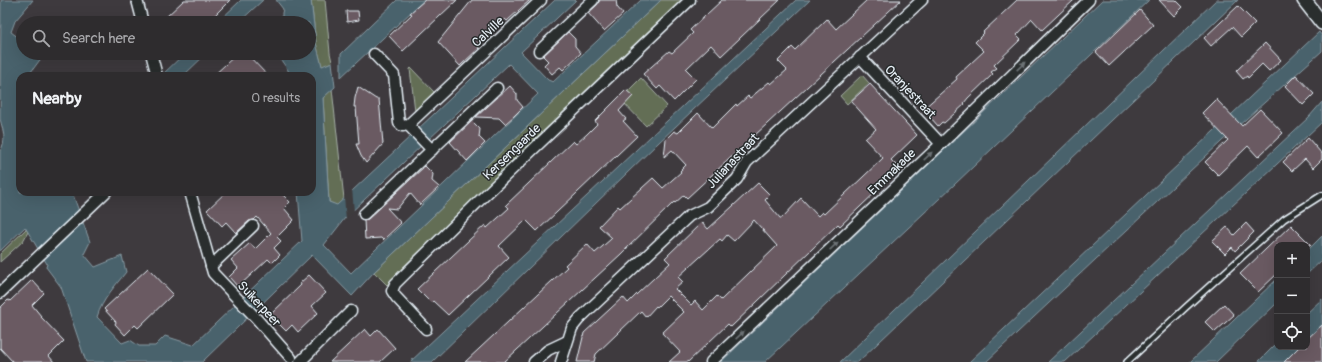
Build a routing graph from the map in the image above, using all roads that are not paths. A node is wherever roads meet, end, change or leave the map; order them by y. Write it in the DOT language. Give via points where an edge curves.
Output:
graph roads {
  1 [pos="137,0"];
  2 [pos="542,0"];
  3 [pos="593,0"];
  4 [pos="690,0"];
  5 [pos="922,0"];
  6 [pos="1089,0"];
  7 [pos="1304,0"];
  8 [pos="141,16"];
  9 [pos="1322,24"];
  10 [pos="539,52"];
  11 [pos="374,54"];
  12 [pos="860,57"];
  13 [pos="153,60"];
  14 [pos="156,72"];
  15 [pos="497,88"];
  16 [pos="411,128"];
  17 [pos="941,144"];
  18 [pos="429,147"];
  19 [pos="1322,195"];
  20 [pos="102,196"];
  21 [pos="192,196"];
  22 [pos="364,214"];
  23 [pos="253,226"];
  24 [pos="211,266"];
  25 [pos="0,293"];
  26 [pos="351,311"];
  27 [pos="426,329"];
  28 [pos="567,341"];
  29 [pos="293,361"];
  30 [pos="534,362"];
  31 [pos="561,362"];
  32 [pos="711,362"];
  33 [pos="1127,362"];
  1 -- 8 [label="street"];
  2 -- 16 [label="street, Calville" via="451,81"];
  3 -- 10 [label="street"];
  4 -- 27 [label="street, Kersengaarde" via="395,284 392,291 396,297"];
  5 -- 12 [label="street, Julianastraat"];
  17 -- 6 [label="street, Emmakade, one-way"];
  7 -- 9 [label="street"];
  11 -- 16 [label="street" via="394,75 399,123"];
  12 -- 17 [label="street, Oranjestraat"];
  12 -- 28 [label="street, Julianastraat" via="747,162 737,180 708,207 689,216 589,309 572,328"];
  13 -- 14 [label="street"];
  15 -- 18 [label="street"];
  16 -- 18 [label="street"];
  32 -- 17 [label="street, Emmakade, one-way"];
  18 -- 22 [label="street"];
  19 -- 33 [label="lane" via="1284,219"];
  20 -- 25 [label="street"];
  21 -- 24 [label="street, Suikerpeer"];
  23 -- 24 [label="street"];
  24 -- 29 [label="street, Suikerpeer" via="213,273"];
  26 -- 29 [label="street, Suikerpeer"];
  28 -- 30 [label="street" via="548,350"];
  28 -- 31 [label="street, Julianastraat"];
}
